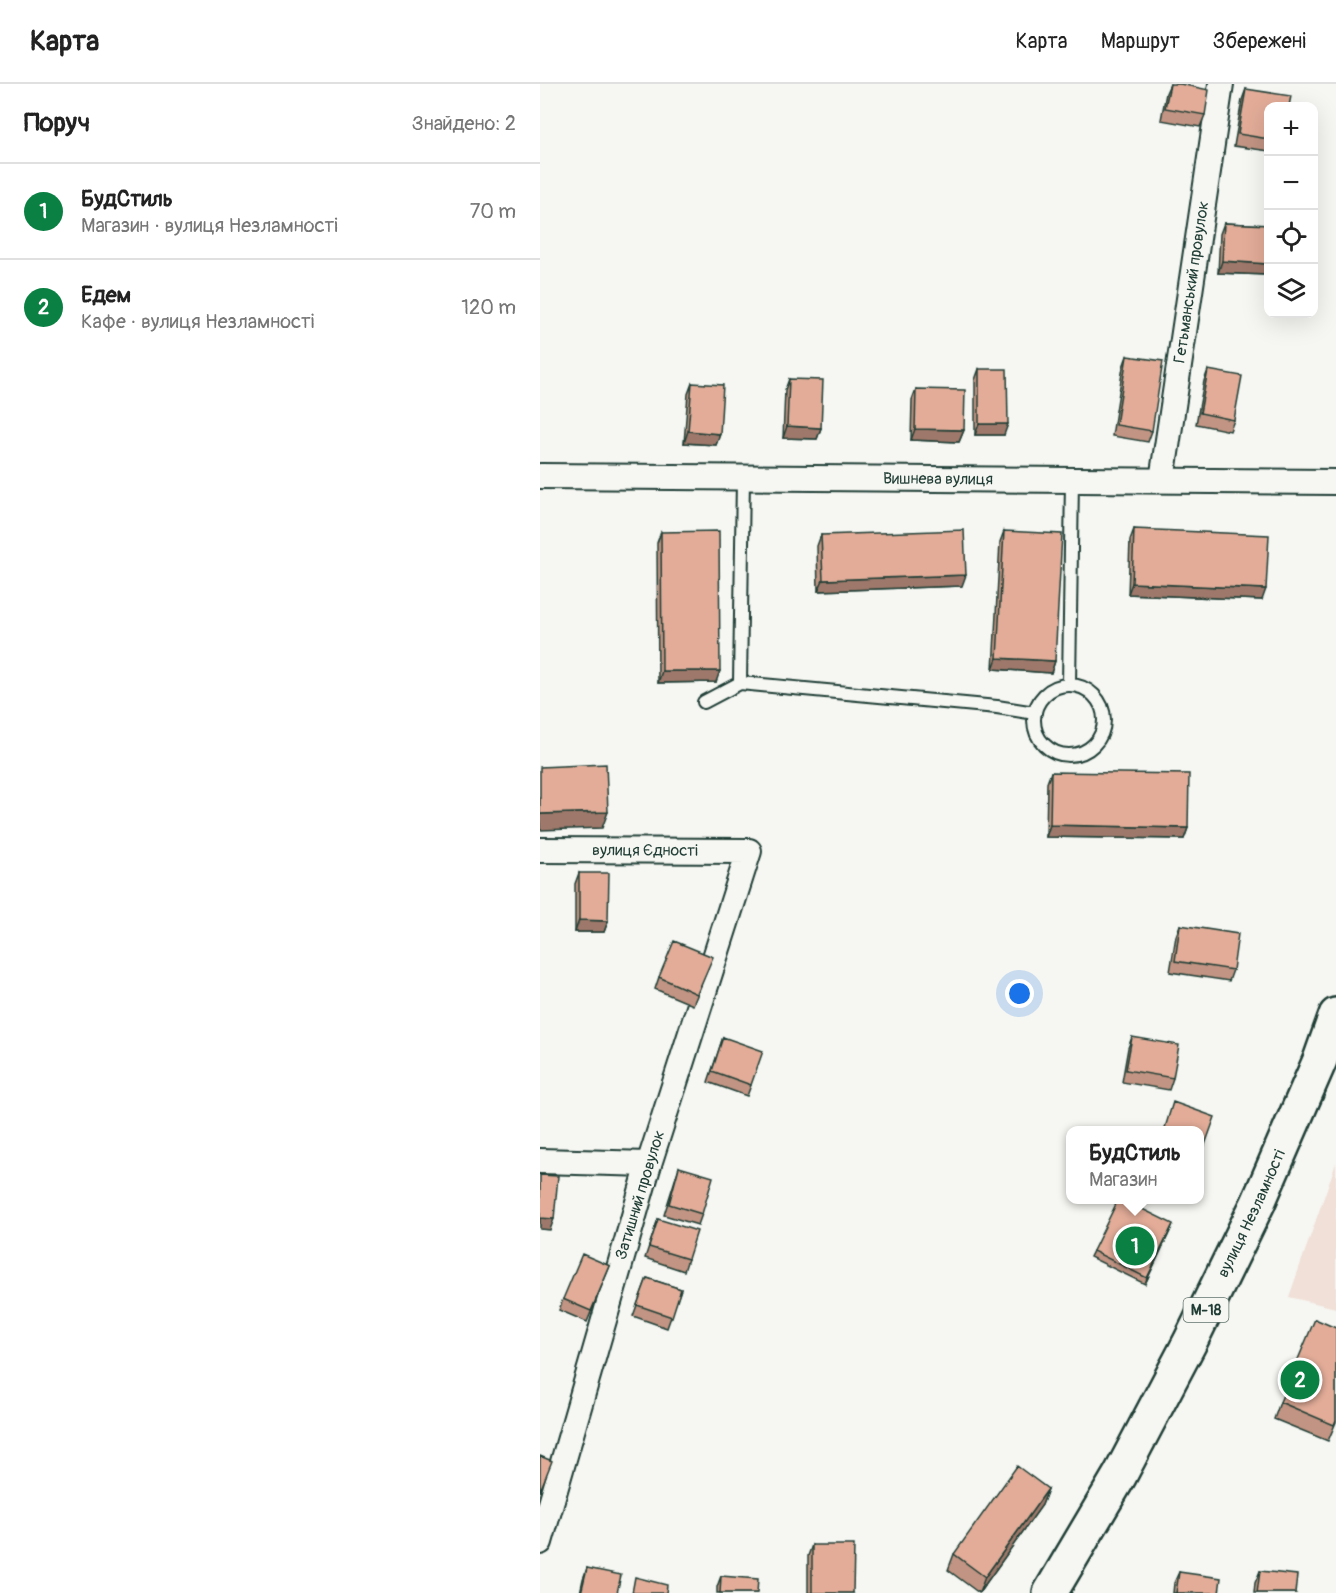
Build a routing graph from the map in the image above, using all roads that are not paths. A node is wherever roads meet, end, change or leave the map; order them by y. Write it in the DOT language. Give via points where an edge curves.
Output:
graph roads {
  1 [pos="1221,84"];
  2 [pos="540,476"];
  3 [pos="743,478"];
  4 [pos="1072,480"];
  5 [pos="1162,480"];
  6 [pos="1336,482"];
  7 [pos="740,683"];
  8 [pos="1070,685"];
  9 [pos="704,702"];
  10 [pos="1035,713"];
  11 [pos="540,850"];
  12 [pos="749,851"];
  13 [pos="1336,1015"];
  14 [pos="540,1161"];
  15 [pos="649,1164"];
  16 [pos="540,1542"];
  17 [pos="1050,1593"];
  1 -- 5 [label="street, Гетьманський провулок"];
  2 -- 3 [label="street, Вишнева вулиця"];
  3 -- 4 [label="street, Вишнева вулиця"];
  3 -- 7 [label="lane"];
  4 -- 5 [label="street, Вишнева вулиця"];
  4 -- 8 [label="lane"];
  5 -- 6 [label="street, Вишнева вулиця"];
  7 -- 9 [label="lane"];
  7 -- 10 [label="lane"];
  8 -- 10 [label="lane" via="1053,688 1043,696"];
  8 -- 10 [label="lane" via="1088,690 1103,709 1105,721 1096,744 1075,755 1051,750 1036,731"];
  11 -- 12 [label="street, вулиця Єдності"];
  12 -- 15 [label="street, Затишний провулок"];
  13 -- 17 [label="highway, вулиця Незламності / М-18" via="1258,1203 1190,1342 1120,1475"];
  14 -- 15 [label="street"];
  15 -- 16 [label="street, Затишний провулок"];
}
